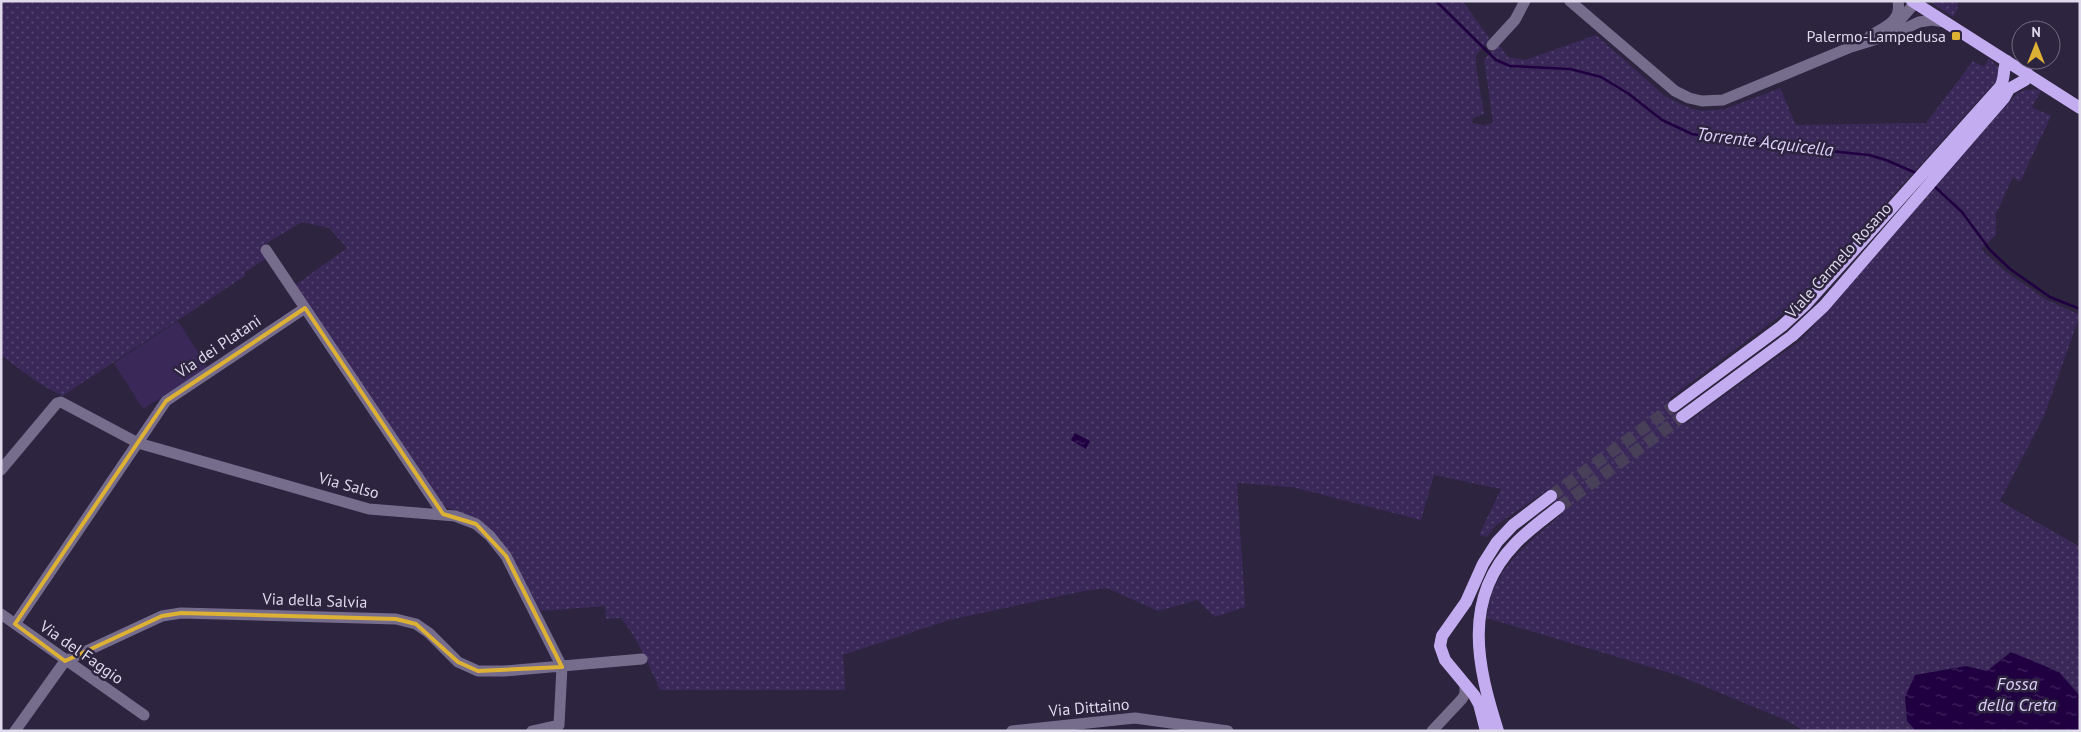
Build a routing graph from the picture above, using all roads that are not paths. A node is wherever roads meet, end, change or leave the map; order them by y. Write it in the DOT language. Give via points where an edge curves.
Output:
graph roads {
  1 [pos="1525,1"];
  2 [pos="1570,1"];
  3 [pos="1898,1"];
  4 [pos="1916,4"];
  5 [pos="1945,22"];
  6 [pos="1883,36"];
  7 [pos="1865,39"];
  8 [pos="1492,44"];
  9 [pos="1851,47"];
  10 [pos="2007,61"];
  11 [pos="2028,74"];
  12 [pos="2043,84"];
  13 [pos="2004,98"];
  14 [pos="2080,108"];
  15 [pos="1938,165"];
  16 [pos="1916,190"];
  17 [pos="266,250"];
  18 [pos="305,308"];
  19 [pos="1674,406"];
  20 [pos="1682,417"];
  21 [pos="138,443"];
  22 [pos="1,470"];
  23 [pos="1551,496"];
  24 [pos="1559,507"];
  25 [pos="443,514"];
  26 [pos="1,614"];
  27 [pos="15,624"];
  28 [pos="642,659"];
  29 [pos="65,661"];
  30 [pos="562,667"];
  31 [pos="1465,685"];
  32 [pos="144,715"];
  33 [pos="1063,728"];
  34 [pos="1012,730"];
  35 [pos="1214,730"];
  36 [pos="15,731"];
  37 [pos="532,731"];
  38 [pos="1228,731"];
  39 [pos="1432,731"];
  40 [pos="1486,731"];
  41 [pos="1498,731"];
  1 -- 8 [label="street" via="1515,20"];
  2 -- 9 [label="street" via="1675,92 1702,101 1735,96"];
  3 -- 7 [label="street" via="1894,21"];
  4 -- 5 [label="main road"];
  4 -- 6 [label="street" via="1912,20"];
  4 -- 7 [label="street" via="1896,25"];
  5 -- 6 [label="street" via="1924,21"];
  5 -- 10 [label="main road"];
  6 -- 9 [label="street"];
  7 -- 9 [label="street"];
  10 -- 11 [label="main road"];
  10 -- 15 [label="main road" via="2000,87"];
  11 -- 12 [label="main road"];
  11 -- 13 [label="main road" via="2025,80 2009,89"];
  12 -- 13 [label="main road" via="2023,86"];
  12 -- 14 [label="main road"];
  13 -- 15 [label="main road"];
  15 -- 16 [label="main road"];
  16 -- 19 [label="main road, Viale Carmelo Rosano" via="1796,314"];
  16 -- 20 [label="main road, Viale Carmelo Rosano" via="1824,306 1804,326"];
  17 -- 18 [label="street"];
  18 -- 21 [label="street, Via dei Platani" via="172,396 157,412"];
  18 -- 25 [label="street"];
  21 -- 22 [label="street, Via Salso" via="61,402"];
  21 -- 25 [label="street, Via Salso" via="369,509"];
  21 -- 27 [label="street, Via dei Platani"];
  23 -- 31 [label="main road" via="1513,525 1497,542 1466,602 1442,636 1440,646 1445,660"];
  24 -- 41 [label="main road" via="1507,552 1484,597 1478,636 1482,675"];
  25 -- 30 [label="street, Via Salso" via="476,524 500,547"];
  26 -- 27 [label="street, Via del Faggio"];
  27 -- 29 [label="street, Via del Faggio"];
  28 -- 30 [label="street, Via della Salvia"];
  29 -- 30 [label="street, Via della Salvia" via="162,616 206,613 396,619 416,624 458,662 478,671"];
  29 -- 32 [label="street, Via del Faggio"];
  29 -- 36 [label="street, Via della Salvia"];
  30 -- 37 [label="street" via="560,726"];
  31 -- 39 [label="street" via="1462,699"];
  31 -- 40 [label="main road" via="1478,704"];
  33 -- 34 [label="street, Via Dittaino"];
  33 -- 35 [label="street, Via Dittaino" via="1135,718"];
  35 -- 38 [label="street, Via Dittaino"];
}
